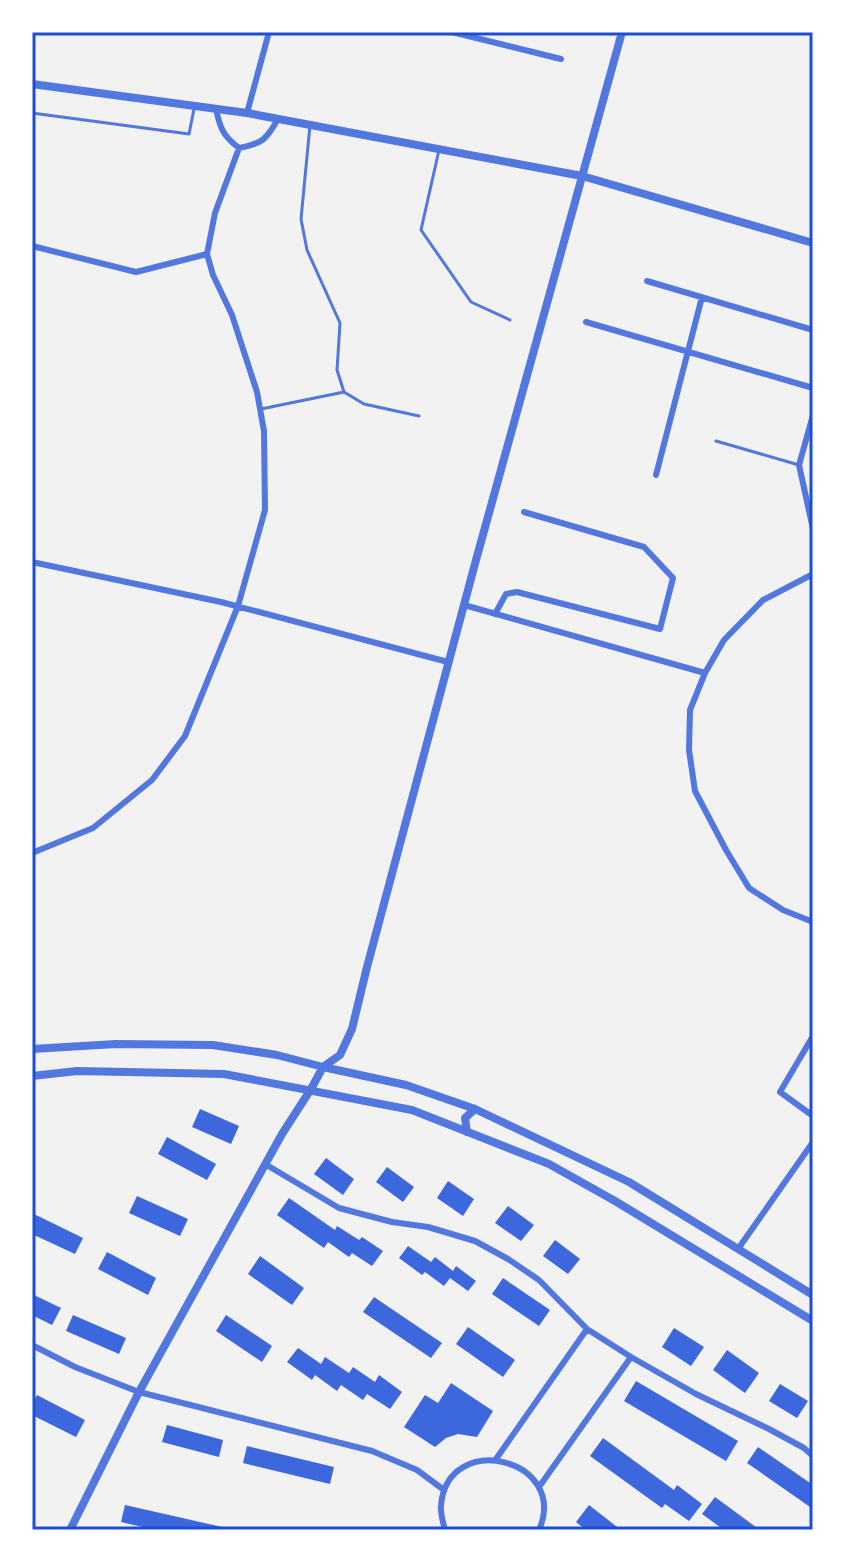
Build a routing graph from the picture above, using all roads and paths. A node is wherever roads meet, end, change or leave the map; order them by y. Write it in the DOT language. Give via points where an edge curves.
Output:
graph roads {
  1 [pos="269,32"];
  2 [pos="452,32"];
  3 [pos="622,32"];
  4 [pos="484,36"];
  5 [pos="561,59"];
  6 [pos="32,84"];
  7 [pos="194,106"];
  8 [pos="216,109"];
  9 [pos="32,113"];
  10 [pos="247,113"];
  11 [pos="278,119"];
  12 [pos="310,125"];
  13 [pos="239,148"];
  14 [pos="439,149"];
  15 [pos="582,176"];
  16 [pos="813,243"];
  17 [pos="32,246"];
  18 [pos="207,254"];
  19 [pos="647,281"];
  20 [pos="702,297"];
  21 [pos="510,320"];
  22 [pos="586,322"];
  23 [pos="813,330"];
  24 [pos="688,352"];
  25 [pos="813,388"];
  26 [pos="344,392"];
  27 [pos="260,409"];
  28 [pos="813,415"];
  29 [pos="419,416"];
  30 [pos="716,441"];
  31 [pos="799,465"];
  32 [pos="656,475"];
  33 [pos="524,512"];
  34 [pos="813,529"];
  35 [pos="32,562"];
  36 [pos="813,574"];
  37 [pos="464,605"];
  38 [pos="238,606"];
  39 [pos="495,614"];
  40 [pos="448,662"];
  41 [pos="705,673"];
  42 [pos="32,853"];
  43 [pos="813,922"];
  44 [pos="813,1036"];
  45 [pos="32,1049"];
  46 [pos="323,1067"];
  47 [pos="32,1076"];
  48 [pos="311,1089"];
  49 [pos="475,1109"];
  50 [pos="813,1116"];
  51 [pos="467,1132"];
  52 [pos="813,1142"];
  53 [pos="265,1164"];
  54 [pos="738,1249"];
  55 [pos="813,1295"];
  56 [pos="813,1321"];
  57 [pos="587,1329"];
  58 [pos="32,1345"];
  59 [pos="631,1357"];
  60 [pos="139,1392"];
  61 [pos="813,1456"];
  62 [pos="496,1459"];
  63 [pos="539,1487"];
  64 [pos="444,1490"];
  65 [pos="70,1530"];
  66 [pos="445,1530"];
  67 [pos="539,1530"];
  1 -- 10 [label="street"];
  2 -- 4 [label="street"];
  3 -- 15 [label="street"];
  4 -- 5 [label="street"];
  6 -- 7 [label="street"];
  7 -- 8 [label="street"];
  7 -- 9 [label="lane" via="189,134"];
  8 -- 10 [label="street"];
  8 -- 13 [label="street" via="227,139"];
  10 -- 11 [label="street"];
  11 -- 12 [label="street"];
  11 -- 13 [label="street" via="259,143"];
  12 -- 14 [label="street"];
  12 -- 26 [label="lane" via="301,219 307,250 340,323 337,370"];
  13 -- 18 [label="street" via="215,213"];
  14 -- 15 [label="street"];
  14 -- 21 [label="lane" via="421,230 471,302"];
  15 -- 16 [label="street"];
  15 -- 37 [label="street"];
  17 -- 18 [label="street" via="136,272"];
  18 -- 27 [label="street"];
  19 -- 20 [label="street"];
  20 -- 23 [label="street"];
  20 -- 24 [label="street"];
  22 -- 24 [label="street"];
  24 -- 25 [label="street"];
  24 -- 32 [label="street"];
  26 -- 27 [label="lane"];
  26 -- 29 [label="lane" via="364,404"];
  27 -- 38 [label="street" via="265,510"];
  28 -- 31 [label="street"];
  30 -- 31 [label="lane"];
  31 -- 34 [label="street"];
  33 -- 39 [label="street" via="644,547 673,578 660,629 517,592 506,594"];
  35 -- 38 [label="street"];
  36 -- 41 [label="street" via="763,600 724,640"];
  37 -- 39 [label="street"];
  37 -- 40 [label="street"];
  38 -- 40 [label="street"];
  38 -- 42 [label="street" via="185,736 152,780 93,828"];
  39 -- 41 [label="street"];
  40 -- 46 [label="street" via="352,1029 340,1055"];
  41 -- 43 [label="street" via="690,710 695,791 749,888"];
  44 -- 50 [label="street" via="780,1092"];
  45 -- 46 [label="street" via="213,1045"];
  46 -- 48 [label="street"];
  46 -- 49 [label="street" via="406,1085"];
  47 -- 48 [label="street" via="77,1071 224,1074"];
  48 -- 51 [label="street" via="412,1110"];
  48 -- 53 [label="street"];
  49 -- 51 [label="street" via="465,1118"];
  49 -- 54 [label="street" via="629,1182"];
  51 -- 56 [label="street" via="549,1164"];
  52 -- 54 [label="street"];
  53 -- 57 [label="street" via="339,1208 475,1241 539,1280"];
  53 -- 60 [label="street"];
  54 -- 55 [label="street"];
  57 -- 59 [label="street"];
  57 -- 62 [label="street"];
  58 -- 60 [label="street"];
  59 -- 61 [label="street"];
  59 -- 63 [label="street"];
  60 -- 64 [label="street" via="372,1451 417,1470"];
  60 -- 65 [label="street"];
  62 -- 63 [label="street" via="527,1473"];
  62 -- 64 [label="street" via="462,1468"];
  63 -- 67 [label="street"];
  64 -- 66 [label="street" via="440,1508"];
}
